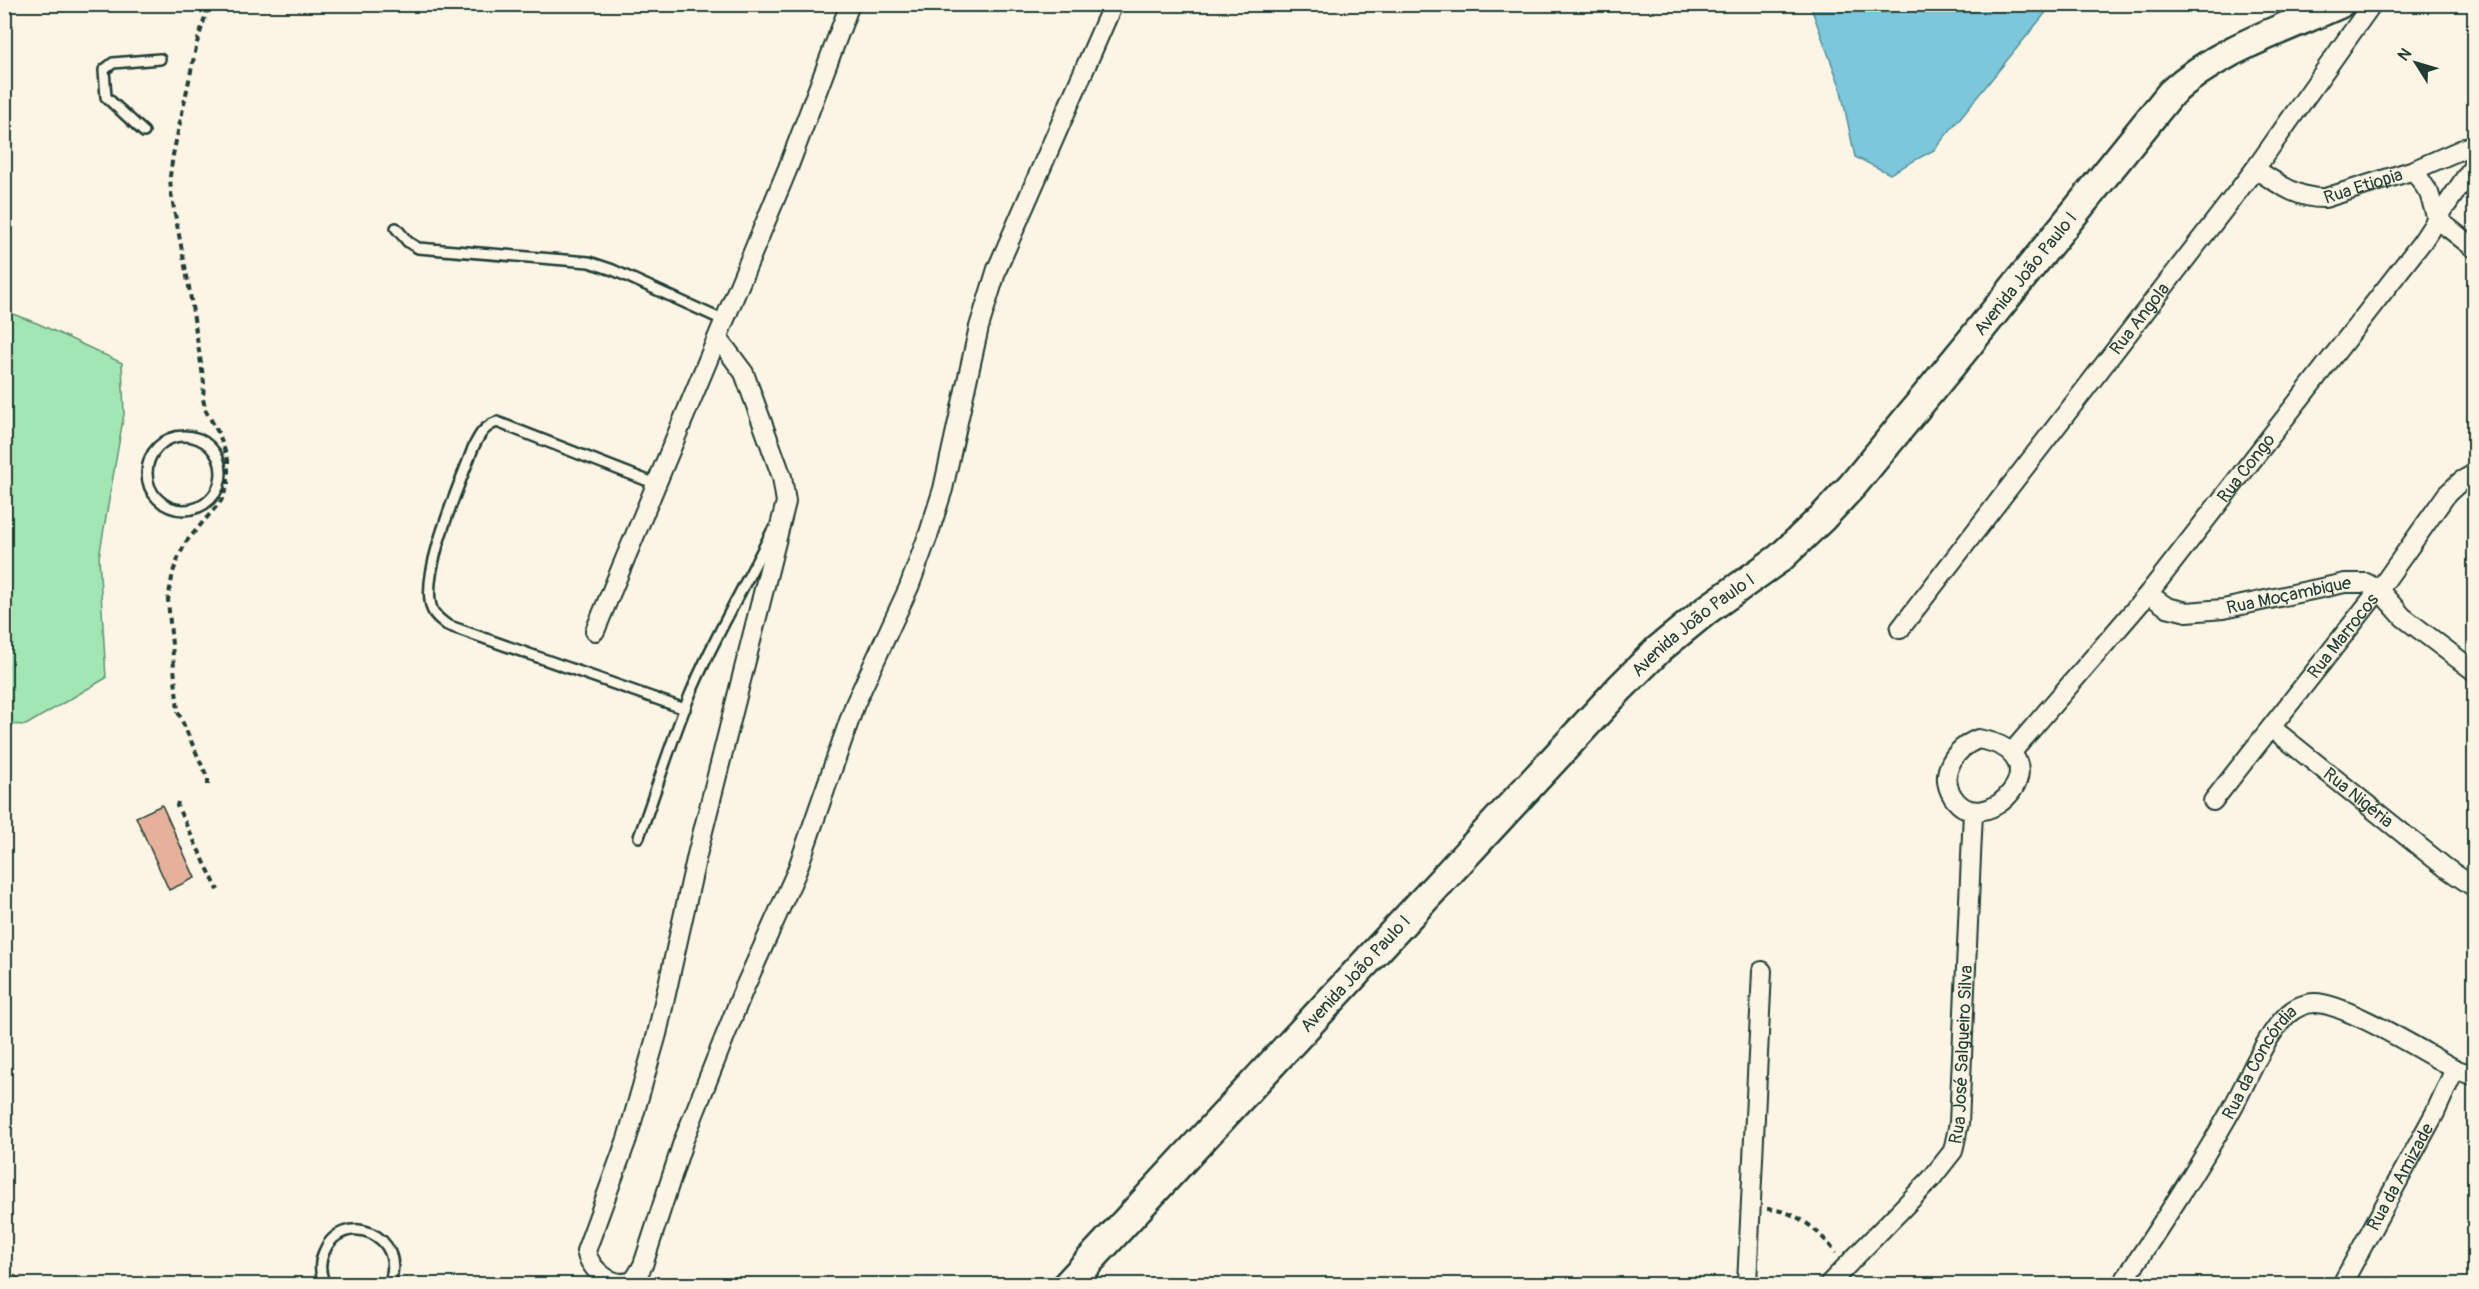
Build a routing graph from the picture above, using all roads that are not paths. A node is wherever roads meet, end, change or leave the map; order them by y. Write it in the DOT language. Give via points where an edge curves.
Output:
graph roads {
  1 [pos="850,4"];
  2 [pos="1113,4"];
  3 [pos="2339,4"];
  4 [pos="2372,4"];
  5 [pos="160,59"];
  6 [pos="144,132"];
  7 [pos="2475,144"];
  8 [pos="2475,165"];
  9 [pos="2254,169"];
  10 [pos="2414,170"];
  11 [pos="2437,219"];
  12 [pos="396,228"];
  13 [pos="2475,248"];
  14 [pos="725,321"];
  15 [pos="718,338"];
  16 [pos="2475,474"];
  17 [pos="656,484"];
  18 [pos="786,502"];
  19 [pos="164,505"];
  20 [pos="2379,590"];
  21 [pos="2148,594"];
  22 [pos="1900,629"];
  23 [pos="595,631"];
  24 [pos="2475,671"];
  25 [pos="685,709"];
  26 [pos="2272,729"];
  27 [pos="2012,752"];
  28 [pos="2213,801"];
  29 [pos="1972,812"];
  30 [pos="639,837"];
  31 [pos="2475,887"];
  32 [pos="1762,971"];
  33 [pos="2455,1069"];
  34 [pos="2475,1076"];
  35 [pos="392,1282"];
  36 [pos="325,1284"];
  37 [pos="1068,1284"];
  38 [pos="1747,1284"];
  39 [pos="1829,1284"];
  40 [pos="2122,1284"];
  41 [pos="2342,1284"];
  1 -- 14 [label="street"];
  2 -- 18 [label="street" via="997,269 979,327 943,489 909,587 855,705 796,873 743,991 683,1142 643,1265 634,1280 624,1284 611,1282 595,1272 586,1251 627,1139 657,1034 697,855"];
  3 -- 37 [label="main road, Avenida João Paulo I" via="2215,59 2171,93 1823,518 1780,558 1659,649 1620,688"];
  4 -- 9 [label="street, Rua Angola"];
  5 -- 6 [label="lane" via="113,63 104,70 106,97"];
  7 -- 10 [label="street, Rua Etiopia"];
  8 -- 11 [label="street, Rua Congo"];
  9 -- 10 [label="street, Rua Etiopia" via="2311,199 2345,193"];
  9 -- 22 [label="street, Rua Angola"];
  10 -- 11 [label="street"];
  11 -- 13 [label="street"];
  11 -- 21 [label="street, Rua Congo"];
  12 -- 14 [label="lane" via="418,248 589,262"];
  14 -- 15 [label="street"];
  15 -- 17 [label="street"];
  15 -- 18 [label="street" via="744,373 782,477"];
  16 -- 20 [label="street, Rua Marrocos" via="2447,494"];
  17 -- 23 [label="street"];
  17 -- 25 [label="lane" via="497,422 488,426 473,448 431,567 430,606 447,625"];
  18 -- 25 [label="lane" via="721,628"];
  19 -- 19 [label="lane" via="195,509 218,488 221,468 212,448 204,442 174,437 150,458 147,478"];
  20 -- 21 [label="street, Rua Moçambique" via="2366,584 2345,583 2223,609 2187,612 2167,607"];
  20 -- 24 [label="street, Rua Moçambique" via="2403,617"];
  20 -- 26 [label="street, Rua Marrocos"];
  21 -- 27 [label="street, Rua Congo"];
  25 -- 30 [label="lane"];
  26 -- 28 [label="street, Rua Marrocos"];
  26 -- 31 [label="street, Rua Nigéria"];
  27 -- 29 [label="street" via="2019,766 2018,783 2007,798 1987,810"];
  27 -- 29 [label="street" via="1997,742 1978,739 1963,745 1952,758 1947,776 1951,795"];
  29 -- 39 [label="street, Rua José Salgueiro Silva" via="1959,1123 1953,1151 1931,1179"];
  32 -- 38 [label="street"];
  33 -- 34 [label="street, Rua da Concórdia"];
  33 -- 40 [label="street, Rua da Concórdia" via="2345,1010 2316,1003 2298,1006 2272,1035 2229,1115"];
  33 -- 41 [label="street, Rua da Amizade"];
  35 -- 36 [label="lane" via="392,1255 387,1246 371,1233 350,1231 340,1233 325,1248 320,1269"];
}
